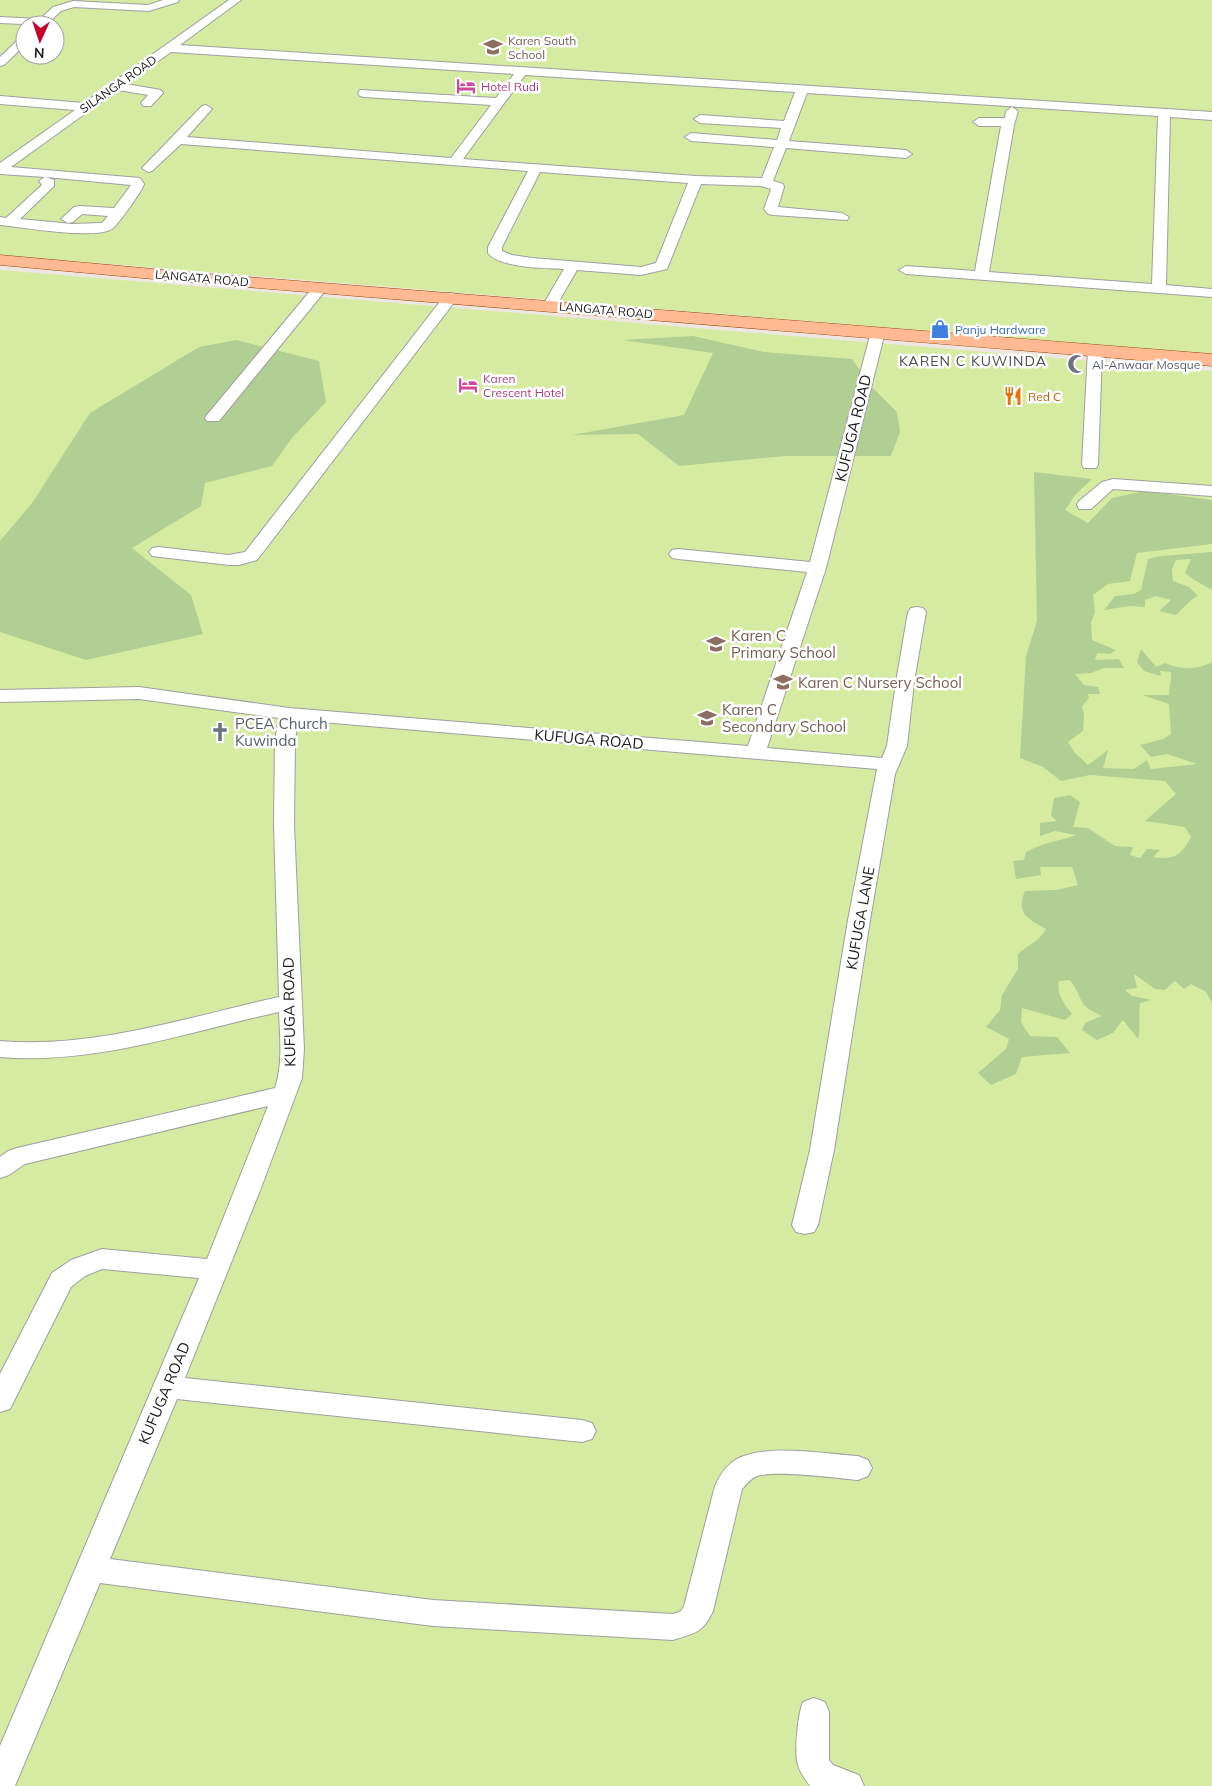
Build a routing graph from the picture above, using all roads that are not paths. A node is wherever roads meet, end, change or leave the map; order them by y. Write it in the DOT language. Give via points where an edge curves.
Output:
graph roads {
  1 [pos="174,0"];
  2 [pos="236,0"];
  3 [pos="51,15"];
  4 [pos="0,20"];
  5 [pos="15,21"];
  6 [pos="169,48"];
  7 [pos="15,49"];
  8 [pos="0,63"];
  9 [pos="522,70"];
  10 [pos="114,86"];
  11 [pos="803,88"];
  12 [pos="134,89"];
  13 [pos="364,93"];
  14 [pos="122,97"];
  15 [pos="0,100"];
  16 [pos="13,101"];
  17 [pos="499,102"];
  18 [pos="147,103"];
  19 [pos="1013,103"];
  20 [pos="85,107"];
  21 [pos="206,109"];
  22 [pos="1164,112"];
  23 [pos="0,113"];
  24 [pos="1212,116"];
  25 [pos="700,119"];
  26 [pos="979,122"];
  27 [pos="1008,123"];
  28 [pos="788,125"];
  29 [pos="691,138"];
  30 [pos="178,140"];
  31 [pos="782,145"];
  32 [pos="906,154"];
  33 [pos="455,161"];
  34 [pos="148,168"];
  35 [pos="536,168"];
  36 [pos="0,170"];
  37 [pos="696,180"];
  38 [pos="45,181"];
  39 [pos="762,182"];
  40 [pos="117,212"];
  41 [pos="842,217"];
  42 [pos="68,219"];
  43 [pos="4,221"];
  44 [pos="0,260"];
  45 [pos="573,266"];
  46 [pos="906,270"];
  47 [pos="980,276"];
  48 [pos="320,288"];
  49 [pos="1159,289"];
  50 [pos="1212,293"];
  51 [pos="451,297"];
  52 [pos="550,305"];
  53 [pos="878,332"];
  54 [pos="1095,350"];
  55 [pos="1212,360"];
  56 [pos="213,418"];
  57 [pos="1090,465"];
  58 [pos="1212,491"];
  59 [pos="1085,505"];
  60 [pos="158,552"];
  61 [pos="678,554"];
  62 [pos="817,568"];
  63 [pos="917,612"];
  64 [pos="0,696"];
  65 [pos="289,714"];
  66 [pos="756,752"];
  67 [pos="889,764"];
  68 [pos="289,1002"];
  69 [pos="0,1049"];
  70 [pos="284,1094"];
  71 [pos="0,1169"];
  72 [pos="805,1225"];
  73 [pos="215,1270"];
  74 [pos="168,1387"];
  75 [pos="0,1401"];
  76 [pos="582,1431"];
  77 [pos="858,1468"];
  78 [pos="90,1569"];
  79 [pos="814,1712"];
  80 [pos="0,1782"];
  81 [pos="848,1786"];
  1 -- 3 [label="street" via="149,8 73,4 57,9"];
  2 -- 6 [label="street, SILANGA ROAD"];
  4 -- 5 [label="street"];
  6 -- 9 [label="street"];
  6 -- 10 [label="street, SILANGA ROAD"];
  7 -- 8 [label="street"];
  9 -- 11 [label="street"];
  9 -- 17 [label="street"];
  10 -- 12 [label="street"];
  10 -- 20 [label="street, SILANGA ROAD"];
  11 -- 19 [label="street"];
  11 -- 28 [label="street"];
  12 -- 14 [label="street"];
  12 -- 18 [label="street" via="157,93"];
  13 -- 17 [label="street"];
  15 -- 16 [label="street"];
  16 -- 20 [label="street"];
  16 -- 23 [label="street"];
  17 -- 33 [label="street"];
  19 -- 22 [label="street"];
  19 -- 27 [label="street"];
  20 -- 36 [label="street, SILANGA ROAD"];
  21 -- 30 [label="street"];
  22 -- 24 [label="street"];
  22 -- 49 [label="street"];
  25 -- 28 [label="street"];
  26 -- 27 [label="street"];
  27 -- 47 [label="street"];
  28 -- 31 [label="street"];
  29 -- 31 [label="street"];
  30 -- 33 [label="street"];
  30 -- 34 [label="street"];
  31 -- 32 [label="street"];
  31 -- 39 [label="street" via="769,179"];
  33 -- 35 [label="street"];
  35 -- 37 [label="street"];
  35 -- 45 [label="street" via="494,253 518,260"];
  36 -- 40 [label="street" via="137,182 136,189"];
  37 -- 39 [label="street"];
  37 -- 45 [label="street" via="662,266 642,271"];
  38 -- 43 [label="street" via="48,186"];
  39 -- 41 [label="street" via="778,187 773,211"];
  40 -- 42 [label="street" via="79,210"];
  40 -- 43 [label="street" via="107,226 94,229"];
  44 -- 48 [label="main road, LANGATA ROAD"];
  45 -- 52 [label="street"];
  46 -- 47 [label="street"];
  47 -- 49 [label="street"];
  48 -- 51 [label="main road, LANGATA ROAD"];
  48 -- 56 [label="street"];
  49 -- 50 [label="street"];
  51 -- 52 [label="main road, LANGATA ROAD"];
  51 -- 60 [label="street" via="251,556 229,560"];
  52 -- 53 [label="main road, LANGATA ROAD"];
  53 -- 54 [label="main road, LANGATA ROAD"];
  53 -- 62 [label="street, KUFUGA ROAD"];
  54 -- 55 [label="main road, LANGATA ROAD"];
  54 -- 57 [label="street"];
  58 -- 59 [label="street" via="1113,484"];
  61 -- 62 [label="street"];
  62 -- 66 [label="street, KUFUGA ROAD"];
  63 -- 67 [label="street, KUFUGA LANE" via="897,746"];
  64 -- 65 [label="street" via="139,693"];
  65 -- 66 [label="street, KUFUGA ROAD"];
  65 -- 68 [label="street, KUFUGA ROAD" via="284,783"];
  66 -- 67 [label="street, KUFUGA ROAD"];
  67 -- 72 [label="street, KUFUGA LANE" via="859,920 822,1150"];
  68 -- 69 [label="street" via="93,1047 22,1052"];
  68 -- 70 [label="street, KUFUGA ROAD" via="292,1049 290,1078"];
  70 -- 71 [label="street" via="17,1157"];
  70 -- 73 [label="street, KUFUGA ROAD"];
  73 -- 74 [label="street, KUFUGA ROAD"];
  73 -- 75 [label="street" via="102,1260 74,1269 61,1280"];
  74 -- 76 [label="street"];
  74 -- 78 [label="street, KUFUGA ROAD"];
  77 -- 78 [label="street" via="771,1463 750,1467 738,1474 729,1486 698,1611 691,1621 673,1627 433,1613"];
  78 -- 80 [label="street, KUFUGA ROAD"];
  79 -- 81 [label="street" via="813,1764 822,1776"];
}
